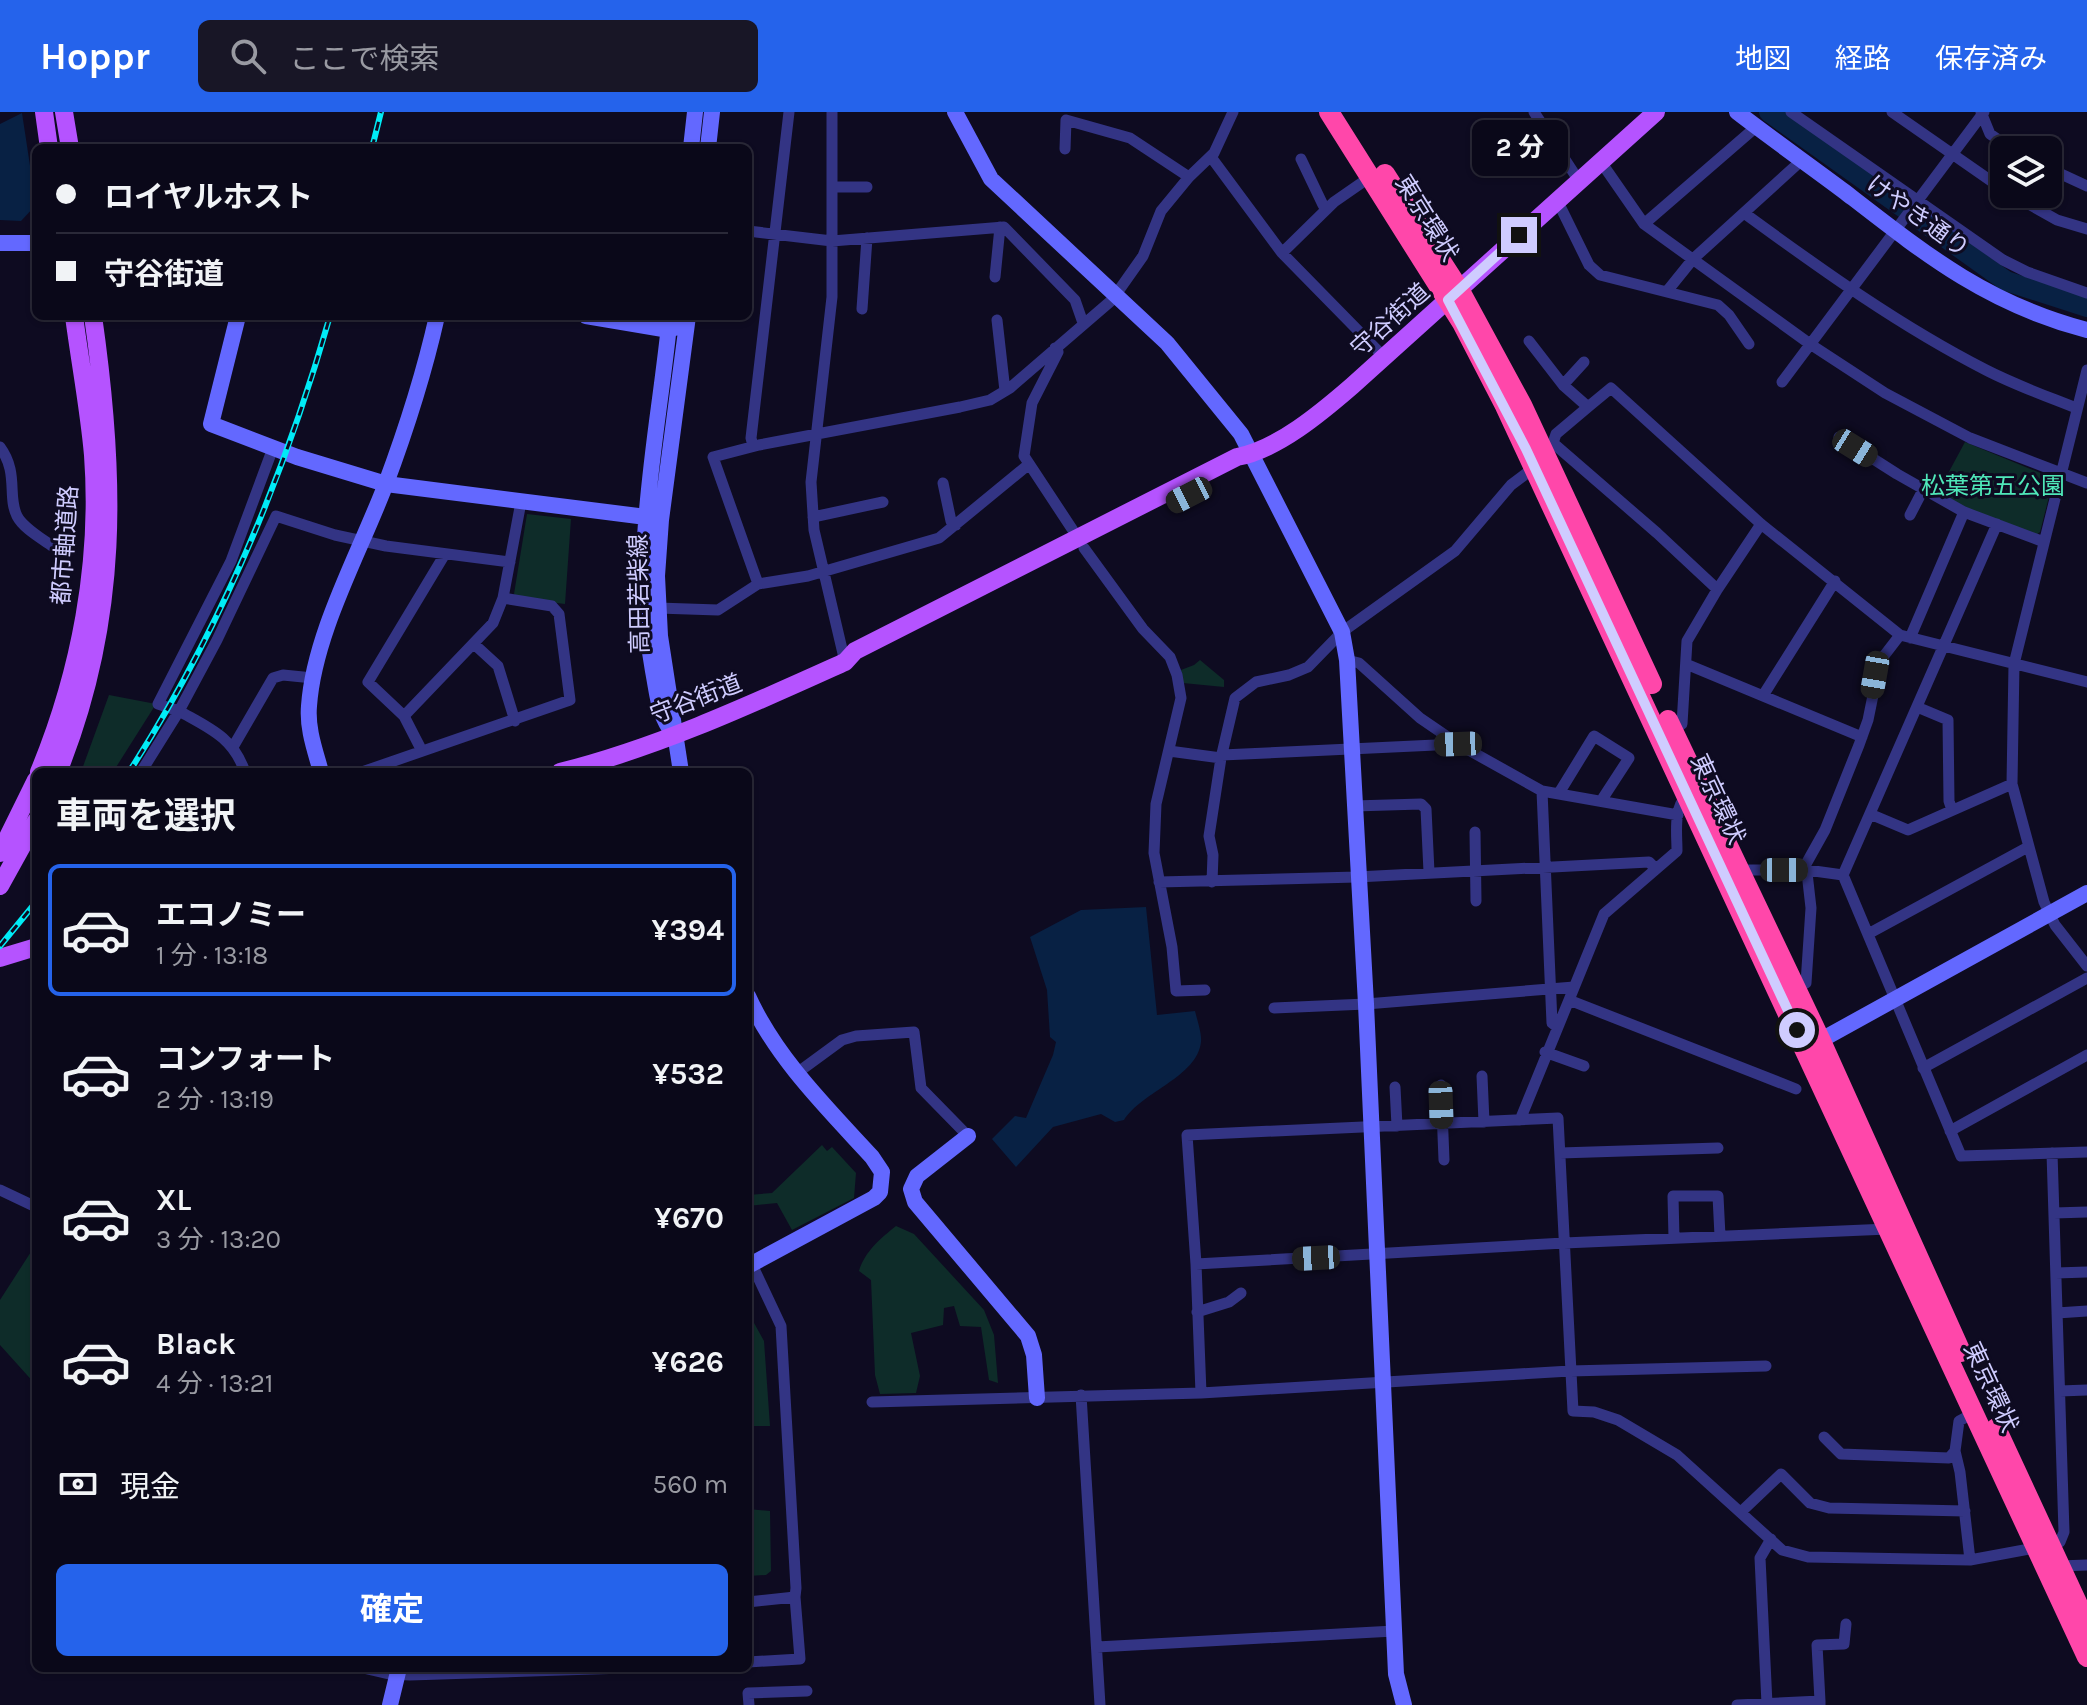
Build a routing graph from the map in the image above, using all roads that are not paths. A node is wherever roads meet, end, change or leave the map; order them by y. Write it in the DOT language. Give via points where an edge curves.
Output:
graph roads {
  1 [pos="44,112"];
  2 [pos="64,112"];
  3 [pos="695,112"];
  4 [pos="712,112"];
  5 [pos="789,112"];
  6 [pos="832,112"];
  7 [pos="955,112"];
  8 [pos="1233,112"];
  9 [pos="1329,112"];
  10 [pos="1344,112"];
  11 [pos="1534,112"];
  12 [pos="1656,112"];
  13 [pos="1737,112"];
  14 [pos="1791,112"];
  15 [pos="1892,112"];
  16 [pos="1982,113"];
  17 [pos="1756,127"];
  18 [pos="1993,136"];
  19 [pos="48,144"];
  20 [pos="69,144"];
  21 [pos="691,144"];
  22 [pos="708,144"];
  23 [pos="1065,149"];
  24 [pos="1952,152"];
  25 [pos="1211,157"];
  26 [pos="1301,159"];
  27 [pos="1802,160"];
  28 [pos="1601,162"];
  29 [pos="2062,174"];
  30 [pos="1189,177"];
  31 [pos="1370,177"];
  32 [pos="1990,180"];
  33 [pos="1579,181"];
  34 [pos="2087,186"];
  35 [pos="832,187"];
  36 [pos="867,187"];
  37 [pos="1557,200"];
  38 [pos="1917,200"];
  39 [pos="2036,208"];
  40 [pos="1327,209"];
  41 [pos="1744,213"];
  42 [pos="1644,224"];
  43 [pos="1000,227"];
  44 [pos="2087,229"];
  45 [pos="1894,230"];
  46 [pos="752,231"];
  47 [pos="775,234"];
  48 [pos="867,238"];
  49 [pos="832,241"];
  50 [pos="0,243"];
  51 [pos="32,243"];
  52 [pos="1282,253"];
  53 [pos="1693,259"];
  54 [pos="995,277"];
  55 [pos="1668,290"];
  56 [pos="1849,290"];
  57 [pos="2087,293"];
  58 [pos="1454,294"];
  59 [pos="1114,296"];
  60 [pos="862,309"];
  61 [pos="75,320"];
  62 [pos="94,320"];
  63 [pos="237,320"];
  64 [pos="436,320"];
  65 [pos="678,320"];
  66 [pos="997,320"];
  67 [pos="1083,323"];
  68 [pos="2087,330"];
  69 [pos="1529,341"];
  70 [pos="1749,344"];
  71 [pos="1810,344"];
  72 [pos="1055,348"];
  73 [pos="1385,358"];
  74 [pos="1584,362"];
  75 [pos="2087,370"];
  76 [pos="1782,382"];
  77 [pos="1563,385"];
  78 [pos="1005,391"];
  79 [pos="1588,407"];
  80 [pos="2076,408"];
  81 [pos="817,434"];
  82 [pos="1839,437"];
  83 [pos="753,446"];
  84 [pos="0,447"];
  85 [pos="273,448"];
  86 [pos="1544,453"];
  87 [pos="1254,454"];
  88 [pos="1028,465"];
  89 [pos="2061,475"];
  90 [pos="943,483"];
  91 [pos="2087,483"];
  92 [pos="386,484"];
  93 [pos="1924,488"];
  94 [pos="521,502"];
  95 [pos="883,502"];
  96 [pos="1964,512"];
  97 [pos="1910,515"];
  98 [pos="646,517"];
  99 [pos="813,517"];
  100 [pos="1761,524"];
  101 [pos="1997,524"];
  102 [pos="956,525"];
  103 [pos="362,541"];
  104 [pos="2044,542"];
  105 [pos="1081,543"];
  106 [pos="52,546"];
  107 [pos="445,554"];
  108 [pos="510,562"];
  109 [pos="824,572"];
  110 [pos="757,581"];
  111 [pos="1835,581"];
  112 [pos="1717,589"];
  113 [pos="503,598"];
  114 [pos="658,608"];
  115 [pos="1342,632"];
  116 [pos="1905,636"];
  117 [pos="474,644"];
  118 [pos="1944,647"];
  119 [pos="1347,660"];
  120 [pos="845,662"];
  121 [pos="1686,664"];
  122 [pos="2014,664"];
  123 [pos="313,678"];
  124 [pos="2087,682"];
  125 [pos="1764,694"];
  126 [pos="1917,707"];
  127 [pos="179,711"];
  128 [pos="404,716"];
  129 [pos="515,721"];
  130 [pos="1673,730"];
  131 [pos="674,735"];
  132 [pos="1862,737"];
  133 [pos="1458,744"];
  134 [pos="233,747"];
  135 [pos="1351,748"];
  136 [pos="422,751"];
  137 [pos="1169,751"];
  138 [pos="1222,756"];
  139 [pos="41,768"];
  140 [pos="60,768"];
  141 [pos="143,768"];
  142 [pos="244,768"];
  143 [pos="320,768"];
  144 [pos="373,768"];
  145 [pos="572,768"];
  146 [pos="680,768"];
  147 [pos="2012,784"];
  148 [pos="32,788"];
  149 [pos="1542,791"];
  150 [pos="1559,793"];
  151 [pos="1688,795"];
  152 [pos="1601,801"];
  153 [pos="1354,806"];
  154 [pos="1952,810"];
  155 [pos="1870,814"];
  156 [pos="1678,815"];
  157 [pos="32,828"];
  158 [pos="1475,832"];
  159 [pos="2028,847"];
  160 [pos="0,853"];
  161 [pos="1546,865"];
  162 [pos="1476,869"];
  163 [pos="1656,869"];
  164 [pos="1738,870"];
  165 [pos="1807,870"];
  166 [pos="1429,872"];
  167 [pos="1843,875"];
  168 [pos="1357,877"];
  169 [pos="1159,882"];
  170 [pos="1212,882"];
  171 [pos="0,886"];
  172 [pos="2087,893"];
  173 [pos="1476,901"];
  174 [pos="2050,914"];
  175 [pos="1868,934"];
  176 [pos="32,948"];
  177 [pos="0,958"];
  178 [pos="2087,966"];
  179 [pos="2087,978"];
  180 [pos="1574,987"];
  181 [pos="1795,987"];
  182 [pos="1551,989"];
  183 [pos="1205,990"];
  184 [pos="1569,1000"];
  185 [pos="1896,1000"];
  186 [pos="752,1003"];
  187 [pos="1366,1004"];
  188 [pos="1274,1008"];
  189 [pos="1557,1027"];
  190 [pos="1813,1044"];
  191 [pos="1545,1052"];
  192 [pos="2087,1055"];
  193 [pos="1584,1066"];
  194 [pos="1923,1068"];
  195 [pos="797,1073"];
  196 [pos="1482,1076"];
  197 [pos="1441,1085"];
  198 [pos="1395,1087"];
  199 [pos="1796,1089"];
  200 [pos="1520,1120"];
  201 [pos="1484,1122"];
  202 [pos="1442,1124"];
  203 [pos="1397,1126"];
  204 [pos="1370,1128"];
  205 [pos="1950,1131"];
  206 [pos="968,1136"];
  207 [pos="1718,1148"];
  208 [pos="2087,1152"];
  209 [pos="1560,1153"];
  210 [pos="2052,1153"];
  211 [pos="1444,1160"];
  212 [pos="0,1190"];
  213 [pos="32,1205"];
  214 [pos="2087,1212"];
  215 [pos="2054,1213"];
  216 [pos="1888,1229"];
  217 [pos="1720,1236"];
  218 [pos="1674,1238"];
  219 [pos="1564,1243"];
  220 [pos="1376,1255"];
  221 [pos="752,1261"];
  222 [pos="1196,1264"];
  223 [pos="752,1266"];
  224 [pos="2087,1272"];
  225 [pos="2056,1273"];
  226 [pos="1241,1293"];
  227 [pos="2087,1311"];
  228 [pos="1197,1312"];
  229 [pos="2057,1313"];
  230 [pos="1766,1366"];
  231 [pos="1570,1371"];
  232 [pos="1383,1381"];
  233 [pos="2087,1390"];
  234 [pos="2060,1391"];
  235 [pos="1201,1393"];
  236 [pos="1081,1395"];
  237 [pos="1037,1398"];
  238 [pos="872,1402"];
  239 [pos="1974,1413"];
  240 [pos="1824,1437"];
  241 [pos="1955,1451"];
  242 [pos="1742,1511"];
  243 [pos="1965,1511"];
  244 [pos="1771,1539"];
  245 [pos="2044,1547"];
  246 [pos="1970,1560"];
  247 [pos="2087,1565"];
  248 [pos="2060,1566"];
  249 [pos="795,1597"];
  250 [pos="752,1602"];
  251 [pos="1846,1624"];
  252 [pos="2087,1624"];
  253 [pos="1394,1631"];
  254 [pos="1097,1647"];
  255 [pos="2087,1657"];
  256 [pos="752,1662"];
  257 [pos="399,1672"];
  258 [pos="807,1691"];
  259 [pos="1820,1703"];
  260 [pos="1767,1704"];
  261 [pos="390,1705"];
  262 [pos="749,1705"];
  263 [pos="1100,1705"];
  264 [pos="1404,1705"];
  265 [pos="1737,1705"];
  1 -- 19 [label="main road"];
  2 -- 20 [label="main road"];
  3 -- 21 [label="street"];
  4 -- 22 [label="street"];
  5 -- 47 [label="street"];
  6 -- 35 [label="street"];
  7 -- 59 [label="street" via="991,179"];
  8 -- 25 [label="street"];
  9 -- 31 [label="highway, 東京環状"];
  10 -- 58 [label="highway, 東京環状"];
  11 -- 33 [label="street"];
  12 -- 28 [label="main road, 守谷街道"];
  13 -- 17 [label="street, けやき通り"];
  14 -- 38 [label="street"];
  15 -- 24 [label="street"];
  16 -- 18 [label="street"];
  16 -- 24 [label="street"];
  17 -- 27 [label="street, けやき通り"];
  17 -- 42 [label="street"];
  23 -- 30 [label="street" via="1066,120 1130,138"];
  24 -- 32 [label="street"];
  24 -- 38 [label="street"];
  25 -- 30 [label="street"];
  25 -- 52 [label="street"];
  26 -- 40 [label="street"];
  27 -- 41 [label="street"];
  27 -- 45 [label="street, けやき通り"];
  28 -- 33 [label="main road, 守谷街道"];
  28 -- 42 [label="street"];
  29 -- 34 [label="street"];
  30 -- 59 [label="street" via="1161,211 1143,256"];
  31 -- 40 [label="street"];
  31 -- 58 [label="highway, 東京環状"];
  33 -- 37 [label="main road, 守谷街道"];
  35 -- 36 [label="street"];
  35 -- 49 [label="street"];
  37 -- 55 [label="street" via="1589,265 1600,275"];
  37 -- 58 [label="main road, 守谷街道"];
  38 -- 45 [label="street"];
  38 -- 57 [label="street" via="2003,260"];
  39 -- 44 [label="street"];
  40 -- 52 [label="street"];
  41 -- 53 [label="street"];
  41 -- 56 [label="street"];
  42 -- 53 [label="street"];
  43 -- 48 [label="street"];
  43 -- 54 [label="street"];
  43 -- 67 [label="street" via="1075,300"];
  45 -- 56 [label="street"];
  45 -- 68 [label="street, けやき通り" via="1984,292 2050,321"];
  46 -- 47 [label="street"];
  47 -- 49 [label="street"];
  47 -- 83 [label="street"];
  48 -- 49 [label="street"];
  48 -- 60 [label="street"];
  49 -- 81 [label="street" via="832,297"];
  50 -- 51 [label="street"];
  52 -- 73 [label="street"];
  53 -- 55 [label="street"];
  53 -- 71 [label="street"];
  55 -- 70 [label="street" via="1718,305"];
  56 -- 71 [label="street"];
  56 -- 80 [label="street" via="1988,371"];
  58 -- 73 [label="main road, 守谷街道"];
  58 -- 86 [label="highway, 東京環状" via="1505,406"];
  59 -- 67 [label="street"];
  59 -- 87 [label="street" via="1167,343"];
  61 -- 139 [label="main road, 都市軸道路" via="93,456 92,549 74,669"];
  62 -- 140 [label="main road, 都市軸道路" via="110,477 108,561 90,675"];
  63 -- 85 [label="street" via="211,424"];
  64 -- 92 [label="street"];
  65 -- 98 [label="street, 高田若柴線"];
  65 -- 114 [label="street, 高田若柴線"];
  66 -- 78 [label="street"];
  67 -- 72 [label="street"];
  69 -- 77 [label="street"];
  71 -- 76 [label="street"];
  71 -- 89 [label="street" via="1885,393 1970,438"];
  72 -- 78 [label="street"];
  72 -- 88 [label="street" via="1058,352 1032,403 1024,456"];
  73 -- 87 [label="main road, 守谷街道" via="1318,414"];
  74 -- 77 [label="street"];
  75 -- 80 [label="street"];
  77 -- 79 [label="street"];
  78 -- 81 [label="street" via="960,407"];
  79 -- 86 [label="street" via="1556,434"];
  79 -- 100 [label="street" via="1611,388"];
  80 -- 89 [label="street"];
  81 -- 83 [label="street"];
  81 -- 99 [label="street"];
  82 -- 93 [label="street"];
  83 -- 110 [label="street" via="713,457"];
  84 -- 106 [label="street" via="12,473 15,513"];
  85 -- 92 [label="street"];
  85 -- 127 [label="street" via="231,561 158,704"];
  86 -- 112 [label="street" via="1657,533"];
  86 -- 115 [label="street" via="1455,551"];
  86 -- 130 [label="highway, 東京環状"];
  86 -- 151 [label="highway, 東京環状"];
  87 -- 105 [label="main road, 守谷街道" via="1237,457"];
  87 -- 115 [label="street"];
  88 -- 102 [label="street"];
  88 -- 105 [label="street"];
  89 -- 91 [label="street"];
  89 -- 104 [label="street"];
  90 -- 102 [label="street"];
  92 -- 94 [label="street"];
  92 -- 103 [label="street"];
  93 -- 96 [label="street"];
  93 -- 97 [label="street"];
  94 -- 98 [label="street"];
  94 -- 108 [label="street"];
  95 -- 99 [label="street"];
  96 -- 101 [label="street"];
  96 -- 116 [label="street"];
  98 -- 131 [label="street, 高田若柴線" via="642,576 647,642 662,719"];
  99 -- 109 [label="street"];
  100 -- 111 [label="street"];
  100 -- 112 [label="street"];
  101 -- 104 [label="street"];
  101 -- 118 [label="street"];
  102 -- 109 [label="street" via="939,538"];
  103 -- 107 [label="street"];
  103 -- 123 [label="street"];
  103 -- 127 [label="street" via="276,516"];
  104 -- 122 [label="street"];
  105 -- 120 [label="main road, 守谷街道" via="855,651"];
  105 -- 137 [label="street" via="1143,629 1170,657 1181,698"];
  107 -- 108 [label="street"];
  107 -- 128 [label="street" via="369,677 370,686"];
  108 -- 113 [label="street"];
  109 -- 114 [label="street" via="758,584 718,610"];
  109 -- 120 [label="street"];
  111 -- 116 [label="street"];
  111 -- 125 [label="street"];
  112 -- 121 [label="street" via="1687,641"];
  113 -- 117 [label="street" via="493,623"];
  113 -- 129 [label="street" via="552,606 559,614 571,693 566,703"];
  114 -- 131 [label="street, 高田若柴線"];
  115 -- 119 [label="street"];
  115 -- 138 [label="street" via="1308,667 1256,682 1235,698"];
  116 -- 118 [label="street"];
  116 -- 132 [label="street" via="1880,661"];
  117 -- 128 [label="street"];
  117 -- 129 [label="street" via="498,666"];
  118 -- 122 [label="street"];
  118 -- 126 [label="street"];
  119 -- 133 [label="street" via="1359,663"];
  119 -- 135 [label="street"];
  120 -- 131 [label="main road, 守谷街道"];
  121 -- 125 [label="street"];
  121 -- 130 [label="street" via="1682,724"];
  122 -- 124 [label="street"];
  122 -- 147 [label="street"];
  123 -- 134 [label="street" via="273,678"];
  123 -- 143 [label="street" via="310,733"];
  125 -- 132 [label="street"];
  126 -- 154 [label="street" via="1948,720"];
  126 -- 155 [label="street"];
  127 -- 134 [label="street"];
  127 -- 141 [label="street"];
  128 -- 136 [label="street"];
  129 -- 136 [label="street"];
  130 -- 164 [label="highway, 東京環状"];
  131 -- 145 [label="main road, 守谷街道"];
  131 -- 146 [label="street"];
  132 -- 165 [label="street"];
  133 -- 135 [label="street"];
  133 -- 149 [label="street"];
  134 -- 142 [label="street"];
  135 -- 138 [label="street"];
  135 -- 153 [label="street"];
  136 -- 144 [label="street"];
  137 -- 138 [label="street"];
  137 -- 169 [label="street" via="1156,804"];
  138 -- 170 [label="street" via="1209,836"];
  147 -- 154 [label="street"];
  147 -- 159 [label="street"];
  148 -- 160 [label="main road"];
  149 -- 150 [label="street"];
  149 -- 161 [label="street"];
  150 -- 152 [label="street"];
  150 -- 152 [label="street" via="1594,736 1629,758"];
  151 -- 156 [label="street"];
  151 -- 190 [label="highway, 東京環状"];
  152 -- 156 [label="street"];
  153 -- 166 [label="street" via="1421,804 1426,809"];
  153 -- 168 [label="street"];
  154 -- 155 [label="street" via="1908,830"];
  155 -- 167 [label="street"];
  156 -- 163 [label="street" via="1677,851"];
  157 -- 171 [label="main road"];
  158 -- 162 [label="street"];
  159 -- 174 [label="street"];
  159 -- 175 [label="street"];
  161 -- 162 [label="street"];
  161 -- 163 [label="street" via="1649,862"];
  161 -- 182 [label="street"];
  162 -- 166 [label="street"];
  162 -- 173 [label="street"];
  163 -- 180 [label="street" via="1604,914"];
  164 -- 165 [label="street"];
  164 -- 181 [label="highway, 東京環状"];
  165 -- 167 [label="street"];
  165 -- 181 [label="street" via="1811,908 1806,983"];
  166 -- 168 [label="street"];
  167 -- 175 [label="street"];
  168 -- 170 [label="street"];
  168 -- 187 [label="street"];
  169 -- 170 [label="street"];
  169 -- 183 [label="street" via="1176,991"];
  172 -- 174 [label="street"];
  174 -- 178 [label="street"];
  174 -- 185 [label="street"];
  175 -- 185 [label="street"];
  176 -- 177 [label="main road"];
  179 -- 194 [label="street"];
  180 -- 182 [label="street"];
  180 -- 184 [label="street"];
  181 -- 190 [label="highway, 東京環状"];
  182 -- 187 [label="street"];
  182 -- 189 [label="street" via="1552,1023"];
  184 -- 189 [label="street"];
  184 -- 199 [label="street"];
  185 -- 190 [label="street"];
  185 -- 194 [label="street"];
  186 -- 195 [label="street"];
  187 -- 188 [label="street"];
  187 -- 204 [label="street"];
  189 -- 191 [label="street"];
  190 -- 216 [label="highway, 東京環状"];
  190 -- 245 [label="highway, 東京環状"];
  191 -- 193 [label="street"];
  191 -- 200 [label="street"];
  192 -- 205 [label="street"];
  194 -- 205 [label="street"];
  195 -- 206 [label="street" via="842,1040 914,1032 921,1088"];
  195 -- 221 [label="street" via="872,1157 882,1182 874,1198 858,1209"];
  196 -- 201 [label="street"];
  197 -- 202 [label="street"];
  198 -- 203 [label="street"];
  200 -- 201 [label="street"];
  200 -- 209 [label="street" via="1558,1118"];
  201 -- 202 [label="street"];
  202 -- 203 [label="street"];
  202 -- 211 [label="street"];
  203 -- 204 [label="street"];
  204 -- 220 [label="street"];
  204 -- 222 [label="street" via="1187,1135"];
  205 -- 210 [label="street" via="1961,1156"];
  206 -- 237 [label="street" via="917,1176 911,1189 915,1202 1028,1336"];
  207 -- 209 [label="street"];
  208 -- 210 [label="street"];
  209 -- 219 [label="street"];
  210 -- 215 [label="street"];
  212 -- 213 [label="street"];
  214 -- 215 [label="street"];
  215 -- 225 [label="street"];
  216 -- 217 [label="street"];
  216 -- 239 [label="highway, 東京環状"];
  217 -- 218 [label="street"];
  217 -- 218 [label="street" via="1718,1196 1673,1196"];
  218 -- 219 [label="street"];
  219 -- 220 [label="street"];
  219 -- 231 [label="street"];
  220 -- 222 [label="street"];
  220 -- 232 [label="street"];
  222 -- 228 [label="street"];
  223 -- 249 [label="street" via="781,1326"];
  224 -- 225 [label="street"];
  225 -- 229 [label="street"];
  226 -- 228 [label="street"];
  227 -- 229 [label="street"];
  228 -- 235 [label="street"];
  229 -- 234 [label="street"];
  230 -- 231 [label="street"];
  231 -- 232 [label="street"];
  231 -- 242 [label="street" via="1573,1411 1618,1420 1677,1455"];
  232 -- 235 [label="street"];
  232 -- 253 [label="street"];
  233 -- 234 [label="street"];
  234 -- 245 [label="street" via="2064,1532 2060,1542"];
  235 -- 236 [label="street"];
  236 -- 237 [label="street"];
  236 -- 254 [label="street"];
  237 -- 238 [label="street"];
  239 -- 241 [label="street" via="1959,1421"];
  239 -- 245 [label="highway, 東京環状"];
  240 -- 241 [label="street" via="1841,1454 1949,1458"];
  241 -- 243 [label="street"];
  242 -- 243 [label="street" via="1781,1474 1810,1503 1829,1508"];
  242 -- 244 [label="street"];
  243 -- 246 [label="street"];
  244 -- 246 [label="street" via="1782,1550 1808,1557"];
  244 -- 260 [label="street" via="1760,1558"];
  245 -- 246 [label="street"];
  245 -- 248 [label="highway, 東京環状"];
  245 -- 255 [label="highway, 東京環状"];
  247 -- 248 [label="street"];
  248 -- 252 [label="highway, 東京環状"];
  249 -- 250 [label="street"];
  249 -- 256 [label="street" via="800,1659"];
  251 -- 259 [label="street" via="1844,1644 1817,1645"];
  253 -- 254 [label="street"];
  253 -- 264 [label="street"];
  254 -- 263 [label="street"];
  257 -- 261 [label="street"];
  258 -- 262 [label="street" via="748,1693"];
  259 -- 260 [label="street"];
  260 -- 265 [label="street"];
}
